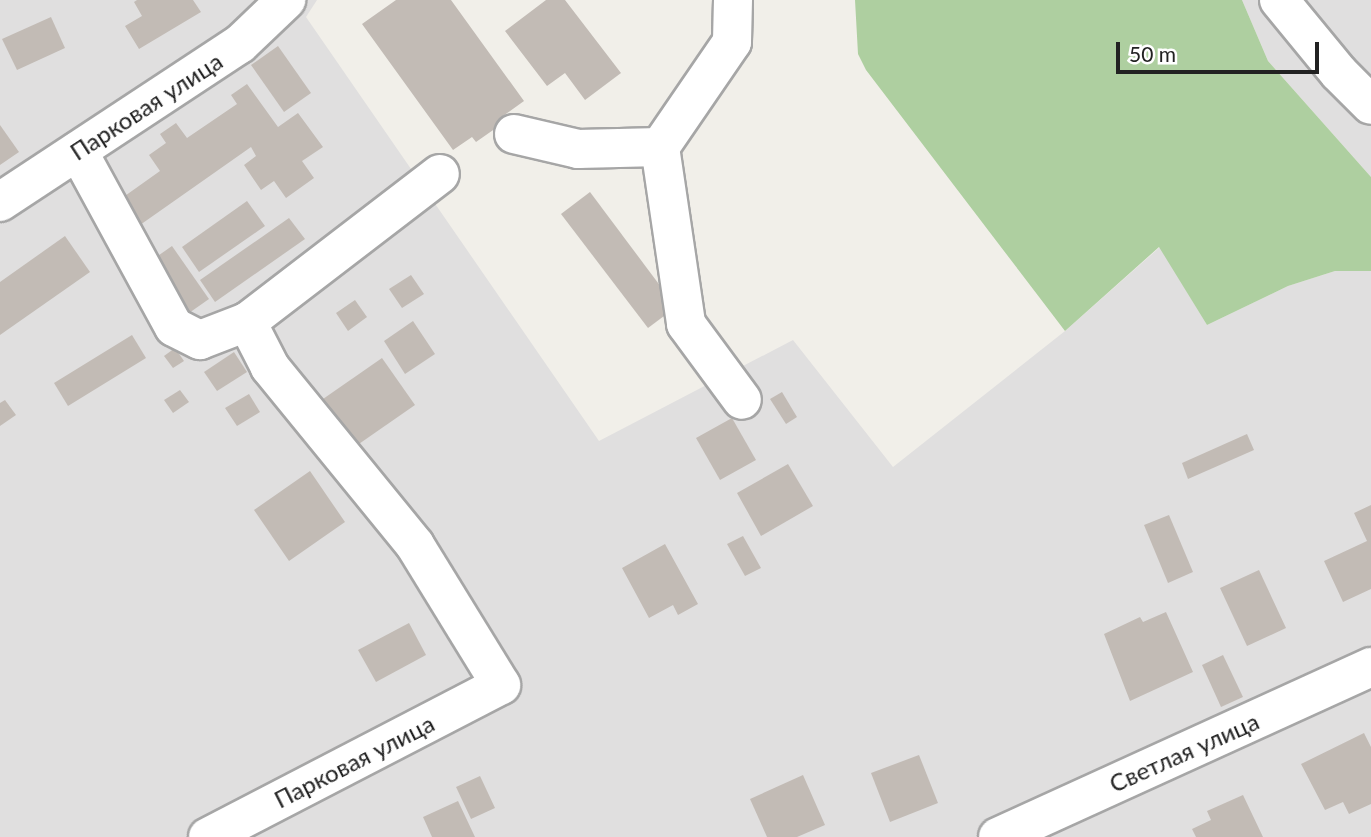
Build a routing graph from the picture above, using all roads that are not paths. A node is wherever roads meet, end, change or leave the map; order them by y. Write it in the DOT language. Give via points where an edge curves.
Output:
graph roads {
  1 [pos="286,0"];
  2 [pos="733,0"];
  3 [pos="1279,0"];
  4 [pos="1371,105"];
  5 [pos="514,134"];
  6 [pos="660,147"];
  7 [pos="78,151"];
  8 [pos="440,174"];
  9 [pos="0,202"];
  10 [pos="247,322"];
  11 [pos="742,400"];
  12 [pos="1371,667"];
  13 [pos="208,837"];
  14 [pos="998,837"];
  1 -- 7 [label="street, Парковая улица" via="240,44"];
  2 -- 6 [label="street" via="732,42"];
  3 -- 4 [label="street"];
  5 -- 6 [label="street" via="578,149"];
  6 -- 11 [label="street" via="686,324"];
  7 -- 9 [label="street, Парковая улица"];
  7 -- 10 [label="street" via="174,327 200,340"];
  8 -- 10 [label="street"];
  10 -- 13 [label="street, Парковая улица" via="270,367 415,545 501,685"];
  12 -- 14 [label="street, Светлая улица"];
}
